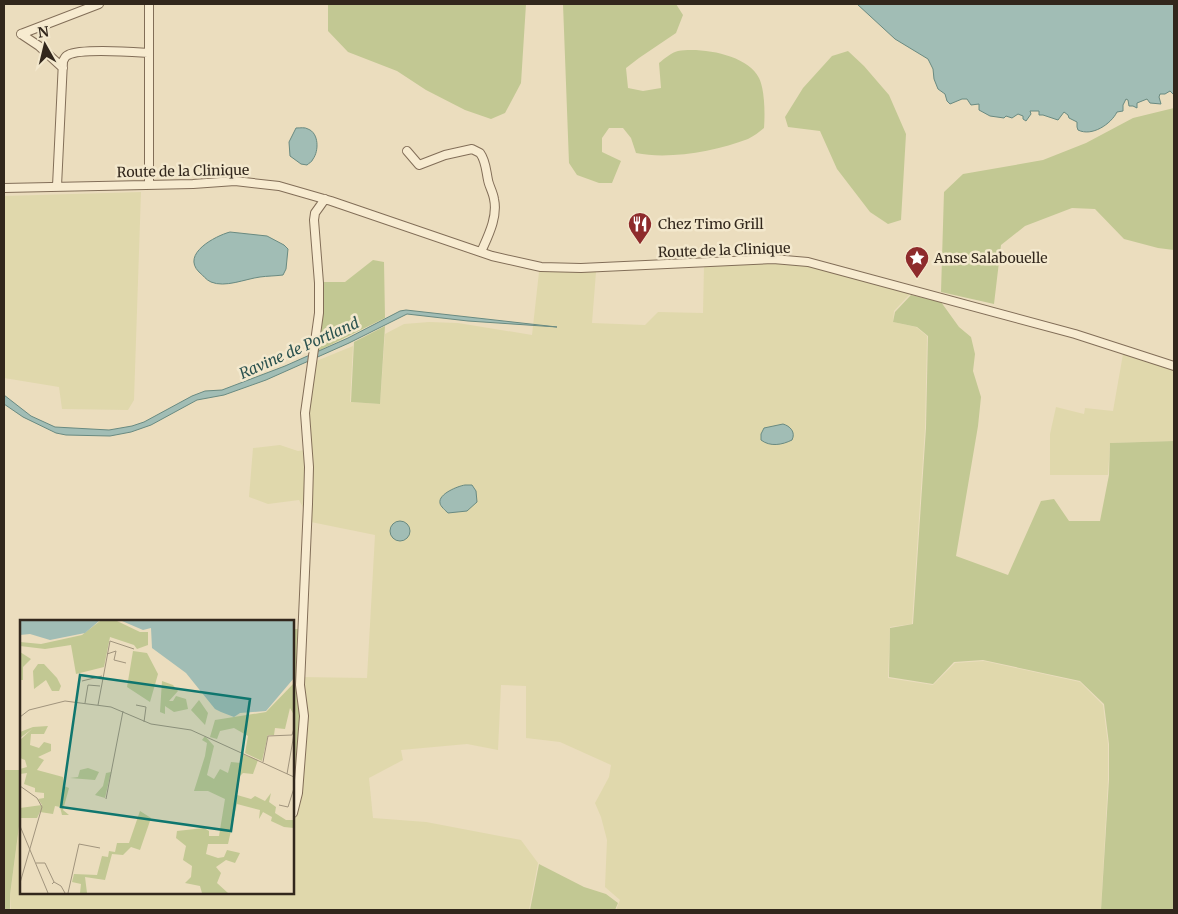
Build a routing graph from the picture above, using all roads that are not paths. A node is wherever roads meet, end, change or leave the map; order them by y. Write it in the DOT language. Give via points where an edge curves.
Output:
graph roads {
  1 [pos="99,4"];
  2 [pos="149,4"];
  3 [pos="149,53"];
  4 [pos="63,68"];
  5 [pos="407,151"];
  6 [pos="149,185"];
  7 [pos="58,186"];
  8 [pos="4,188"];
  9 [pos="325,199"];
  10 [pos="481,252"];
  11 [pos="1174,366"];
  12 [pos="294,813"];
  1 -- 4 [label="street" via="21,34"];
  2 -- 3 [label="street"];
  3 -- 4 [label="street" via="75,53 65,57"];
  3 -- 6 [label="street"];
  4 -- 7 [label="street"];
  5 -- 10 [label="street" via="420,165 472,149 480,153 495,208 492,226"];
  6 -- 7 [label="street, Route de la Clinique"];
  6 -- 9 [label="street, Route de la Clinique" via="243,181 279,186"];
  7 -- 8 [label="street, Route de la Clinique"];
  9 -- 10 [label="street, Route de la Clinique"];
  9 -- 12 [label="street" via="314,220 318,313 306,413 309,467 300,685 304,716"];
  10 -- 11 [label="street, Route de la Clinique" via="523,264 562,268 732,260 808,262 1076,334"];
}
